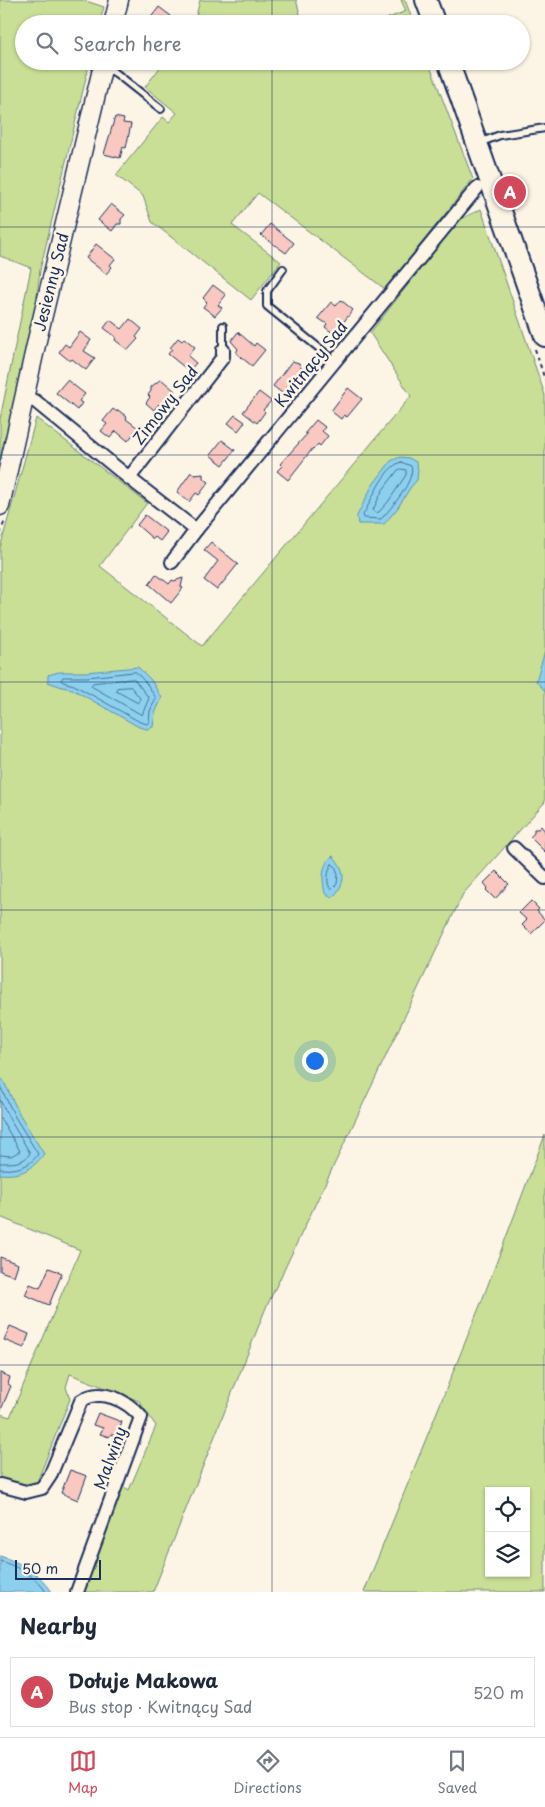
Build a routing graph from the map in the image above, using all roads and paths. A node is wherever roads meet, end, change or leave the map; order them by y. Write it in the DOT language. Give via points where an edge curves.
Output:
graph roads {
  1 [pos="426,0"];
  2 [pos="116,1"];
  3 [pos="114,15"];
  4 [pos="432,15"];
  5 [pos="102,70"];
  6 [pos="111,70"];
  7 [pos="451,70"];
  8 [pos="161,109"];
  9 [pos="545,128"];
  10 [pos="477,143"];
  11 [pos="477,188"];
  12 [pos="283,269"];
  13 [pos="541,311"];
  14 [pos="223,326"];
  15 [pos="545,336"];
  16 [pos="223,350"];
  17 [pos="335,361"];
  18 [pos="24,399"];
  19 [pos="129,478"];
  20 [pos="0,505"];
  21 [pos="196,530"];
  22 [pos="172,562"];
  23 [pos="514,848"];
  24 [pos="545,878"];
  25 [pos="0,1485"];
  26 [pos="77,1592"];
  1 -- 4 [label="main road"];
  2 -- 3 [label="street"];
  5 -- 18 [label="street, Jesienny Sad"];
  6 -- 8 [label="lane"];
  7 -- 10 [label="main road"];
  9 -- 10 [label="lane" via="500,135"];
  10 -- 13 [label="main road"];
  11 -- 17 [label="street, Kwitnący Sad"];
  12 -- 17 [label="lane" via="267,291 267,306"];
  13 -- 15 [label="main road"];
  14 -- 16 [label="lane"];
  16 -- 19 [label="street, Zimowy Sad" via="223,357"];
  17 -- 21 [label="street, Kwitnący Sad"];
  18 -- 19 [label="street" via="34,401"];
  18 -- 20 [label="street, Jesienny Sad"];
  19 -- 21 [label="street"];
  21 -- 22 [label="street, Kwitnący Sad"];
  23 -- 24 [label="street"];
  25 -- 26 [label="street, Malwiny" via="26,1492 42,1488 81,1401 89,1395 118,1399 141,1417"];
}
